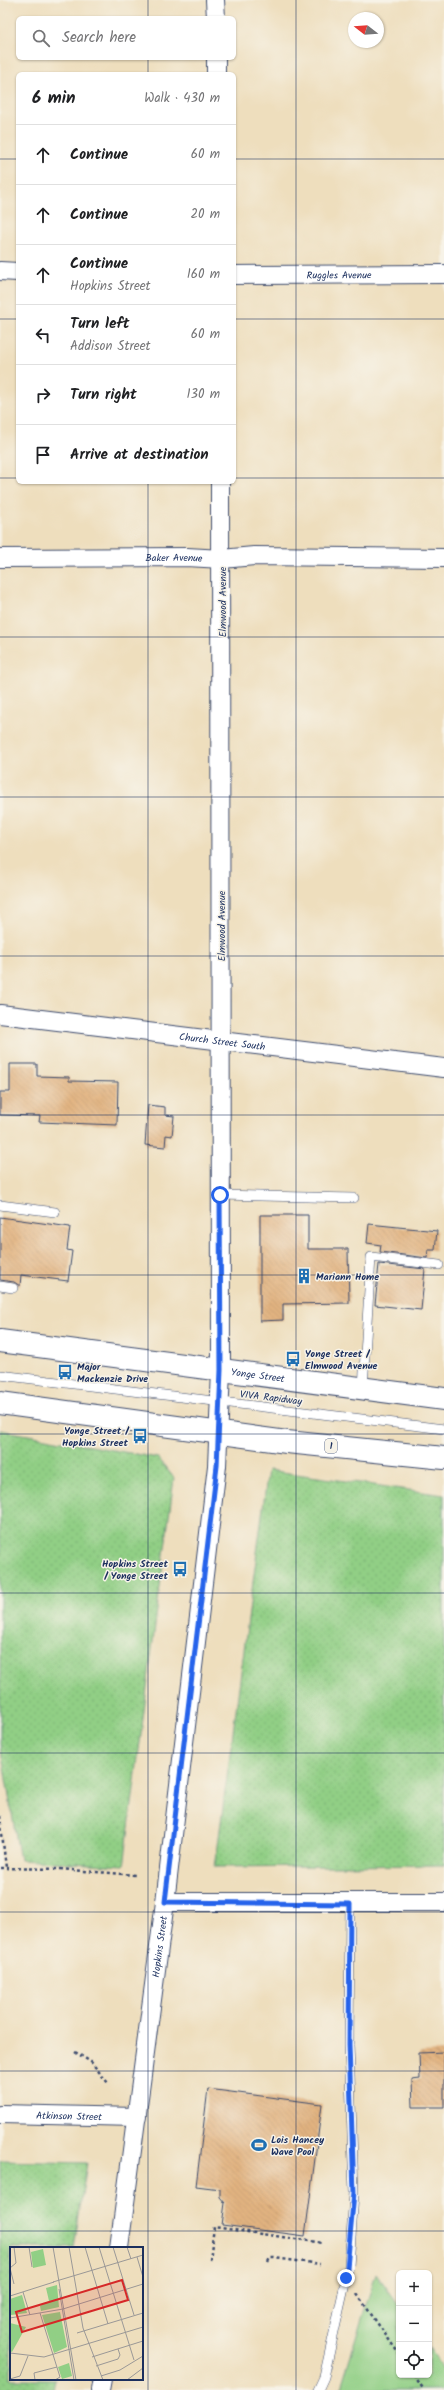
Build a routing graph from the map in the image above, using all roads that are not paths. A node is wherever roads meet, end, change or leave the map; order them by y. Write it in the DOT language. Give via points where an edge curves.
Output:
graph roads {
  1 [pos="216,0"];
  2 [pos="216,16"];
  3 [pos="216,60"];
  4 [pos="216,72"];
  5 [pos="0,271"];
  6 [pos="16,272"];
  7 [pos="444,274"];
  8 [pos="236,276"];
  9 [pos="220,484"];
  10 [pos="0,558"];
  11 [pos="444,558"];
  12 [pos="222,559"];
  13 [pos="0,1014"];
  14 [pos="221,1042"];
  15 [pos="444,1068"];
  16 [pos="220,1195"];
  17 [pos="354,1198"];
  18 [pos="0,1205"];
  19 [pos="55,1212"];
  20 [pos="439,1265"];
  21 [pos="0,1286"];
  22 [pos="13,1288"];
  23 [pos="0,1341"];
  24 [pos="221,1370"];
  25 [pos="0,1376"];
  26 [pos="363,1388"];
  27 [pos="444,1399"];
  28 [pos="220,1402"];
  29 [pos="0,1403"];
  30 [pos="444,1430"];
  31 [pos="218,1431"];
  32 [pos="444,1458"];
  33 [pos="165,1902"];
  34 [pos="444,1902"];
  35 [pos="350,1904"];
  36 [pos="0,2114"];
  37 [pos="137,2117"];
  38 [pos="120,2247"];
  39 [pos="102,2380"];
  40 [pos="100,2390"];
  41 [pos="318,2390"];
  1 -- 2 [label="street"];
  3 -- 4 [label="street"];
  5 -- 6 [label="street"];
  7 -- 8 [label="street, Ruggles Avenue"];
  9 -- 12 [label="street, Elmwood Avenue"];
  10 -- 12 [label="street, Baker Avenue"];
  11 -- 12 [label="street, Baker Avenue" via="254,556"];
  12 -- 14 [label="street, Elmwood Avenue"];
  13 -- 14 [label="street, Church Street South"];
  14 -- 15 [label="street, Church Street South"];
  14 -- 16 [label="street, Elmwood Avenue"];
  16 -- 17 [label="lane"];
  16 -- 24 [label="street, Elmwood Avenue"];
  18 -- 19 [label="lane"];
  20 -- 26 [label="lane" via="371,1257"];
  21 -- 22 [label="lane"];
  23 -- 24 [label="main road, Yonge Street"];
  24 -- 26 [label="main road, Yonge Street"];
  24 -- 28 [label="street, Elmwood Avenue"];
  25 -- 28 [label="lane, VIVA Rapidway"];
  26 -- 27 [label="main road, Yonge Street"];
  28 -- 30 [label="lane, VIVA Rapidway"];
  28 -- 31 [label="street, Hopkins Street"];
  29 -- 31 [label="main road, 1"];
  31 -- 32 [label="main road, 1" via="287,1442"];
  31 -- 33 [label="street, Hopkins Street" via="217,1466"];
  33 -- 35 [label="street"];
  33 -- 37 [label="street, Hopkins Street"];
  34 -- 35 [label="street"];
  35 -- 41 [label="lane" via="349,2045 354,2193 349,2266 324,2377"];
  36 -- 37 [label="street, Atkinson Street"];
  37 -- 38 [label="street, Hopkins Street"];
  39 -- 40 [label="street"];
}
